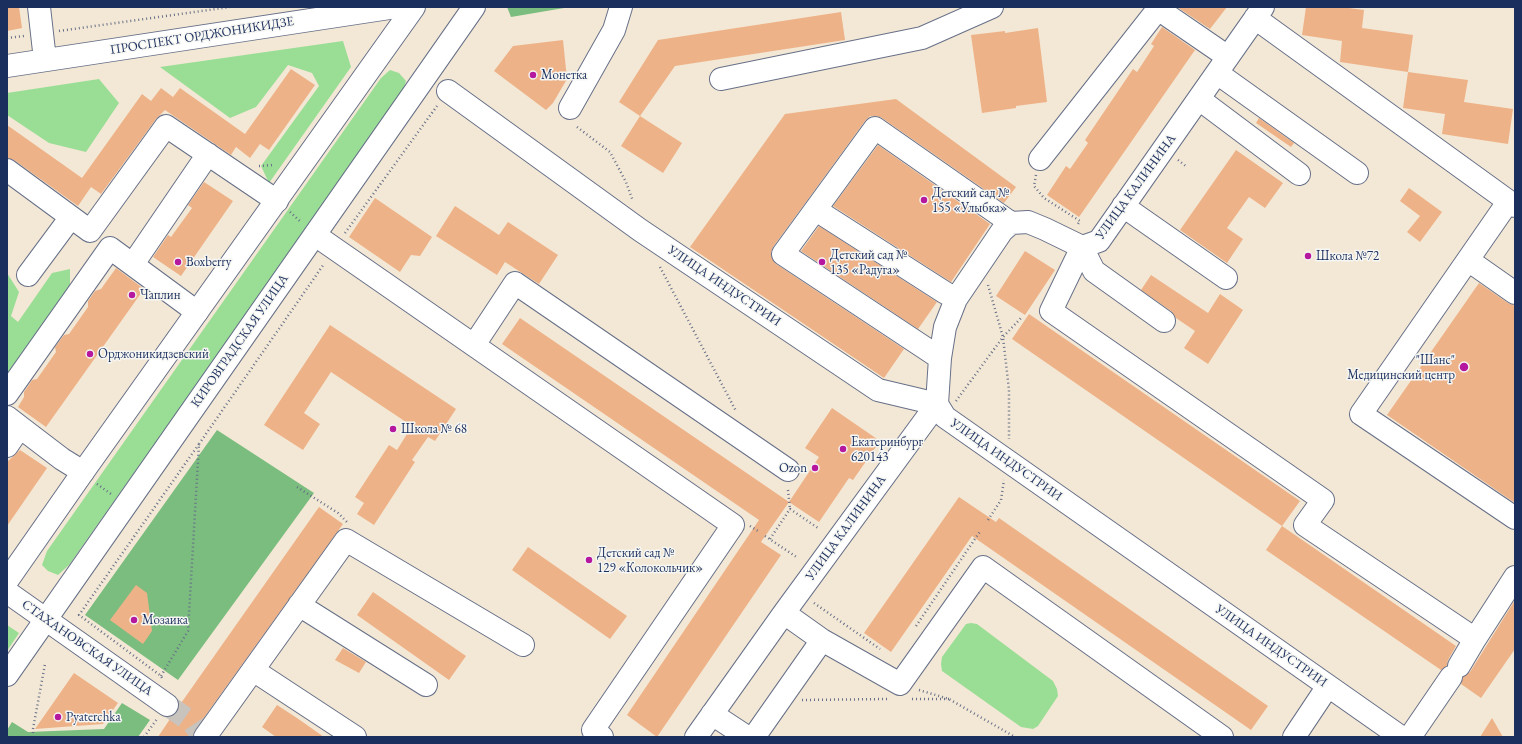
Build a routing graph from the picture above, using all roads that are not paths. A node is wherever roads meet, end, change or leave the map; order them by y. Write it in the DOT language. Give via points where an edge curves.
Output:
graph roads {
  1 [pos="39,7"];
  2 [pos="414,7"];
  3 [pos="474,7"];
  4 [pos="621,7"];
  5 [pos="992,7"];
  6 [pos="384,8"];
  7 [pos="1159,8"];
  8 [pos="1259,13"];
  9 [pos="45,60"];
  10 [pos="1223,65"];
  11 [pos="7,66"];
  12 [pos="721,79"];
  13 [pos="448,91"];
  14 [pos="1199,99"];
  15 [pos="573,118"];
  16 [pos="208,154"];
  17 [pos="1040,159"];
  18 [pos="7,170"];
  19 [pos="1357,173"];
  20 [pos="1299,174"];
  21 [pos="277,201"];
  22 [pos="1512,204"];
  23 [pos="1123,206"];
  24 [pos="816,210"];
  25 [pos="71,217"];
  26 [pos="1011,223"];
  27 [pos="90,231"];
  28 [pos="314,235"];
  29 [pos="1082,247"];
  30 [pos="110,248"];
  31 [pos="1468,260"];
  32 [pos="133,264"];
  33 [pos="28,275"];
  34 [pos="1226,278"];
  35 [pos="1515,293"];
  36 [pos="956,298"];
  37 [pos="197,312"];
  38 [pos="1164,320"];
  39 [pos="474,345"];
  40 [pos="940,358"];
  41 [pos="7,394"];
  42 [pos="946,404"];
  43 [pos="13,422"];
  44 [pos="7,446"];
  45 [pos="82,472"];
  46 [pos="788,480"];
  47 [pos="1515,518"];
  48 [pos="1515,577"];
  49 [pos="7,581"];
  50 [pos="7,592"];
  51 [pos="299,605"];
  52 [pos="784,613"];
  53 [pos="46,620"];
  54 [pos="1475,639"];
  55 [pos="822,640"];
  56 [pos="523,645"];
  57 [pos="253,670"];
  58 [pos="7,675"];
  59 [pos="426,685"];
  60 [pos="1328,686"];
  61 [pos="167,705"];
  62 [pos="712,714"];
  63 [pos="202,735"];
  64 [pos="591,735"];
  65 [pos="355,737"];
  66 [pos="696,737"];
  67 [pos="747,737"];
  68 [pos="754,737"];
  69 [pos="1222,737"];
  70 [pos="1294,737"];
  71 [pos="1402,737"];
  72 [pos="1410,737"];
  1 -- 9 [label="street"];
  2 -- 21 [label="street"];
  3 -- 28 [label="street, КИРОВГРАДСКАЯ УЛИЦА"];
  4 -- 15 [label="street" via="614,30"];
  5 -- 12 [label="street" via="922,38"];
  6 -- 9 [label="street, ПРОСПЕКТ ОРДЖОНИКИДЗЕ"];
  7 -- 10 [label="street"];
  7 -- 17 [label="street"];
  8 -- 10 [label="street, УЛИЦА КАЛИНИНА"];
  8 -- 22 [label="street"];
  9 -- 11 [label="street, ПРОСПЕКТ ОРДЖОНИКИДЗЕ"];
  10 -- 14 [label="street, УЛИЦА КАЛИНИНА"];
  10 -- 19 [label="street"];
  13 -- 42 [label="street, УЛИЦА ИНДУСТРИИ" via="640,230 878,390"];
  14 -- 20 [label="street"];
  14 -- 23 [label="street, УЛИЦА КАЛИНИНА"];
  16 -- 21 [label="street"];
  16 -- 27 [label="street" via="166,126"];
  16 -- 32 [label="street"];
  18 -- 25 [label="street"];
  21 -- 37 [label="street"];
  22 -- 31 [label="street"];
  23 -- 29 [label="street, УЛИЦА КАЛИНИНА" via="1099,241"];
  23 -- 34 [label="street"];
  24 -- 26 [label="street" via="875,128"];
  24 -- 36 [label="street"];
  24 -- 40 [label="street" via="783,254"];
  25 -- 27 [label="street"];
  25 -- 33 [label="street"];
  26 -- 29 [label="street, УЛИЦА КАЛИНИНА" via="1028,222"];
  26 -- 36 [label="street" via="1002,231"];
  27 -- 30 [label="street"];
  28 -- 39 [label="street"];
  28 -- 53 [label="street, КИРОВГРАДСКАЯ УЛИЦА"];
  29 -- 38 [label="street" via="1094,270"];
  29 -- 54 [label="street" via="1051,311 1323,500 1305,525"];
  30 -- 32 [label="street"];
  30 -- 41 [label="street"];
  31 -- 35 [label="street"];
  31 -- 47 [label="street" via="1362,414"];
  32 -- 37 [label="street"];
  36 -- 40 [label="street" via="945,327"];
  37 -- 45 [label="street"];
  39 -- 46 [label="street" via="515,283"];
  39 -- 64 [label="street" via="733,525"];
  40 -- 42 [label="street"];
  42 -- 52 [label="street, УЛИЦА КАЛИНИНА"];
  42 -- 60 [label="street, УЛИЦА ИНДУСТРИИ" via="945,417"];
  43 -- 44 [label="street"];
  43 -- 45 [label="street"];
  45 -- 49 [label="street"];
  48 -- 54 [label="street"];
  50 -- 53 [label="street, СТАХАНОВСКАЯ УЛИЦА"];
  51 -- 56 [label="street" via="346,540 482,614"];
  51 -- 57 [label="street"];
  51 -- 59 [label="street"];
  52 -- 55 [label="street"];
  52 -- 62 [label="street, УЛИЦА КАЛИНИНА"];
  53 -- 58 [label="street, КИРОВГРАДСКАЯ УЛИЦА"];
  53 -- 61 [label="street, СТАХАНОВСКАЯ УЛИЦА"];
  54 -- 72 [label="street"];
  55 -- 68 [label="street"];
  55 -- 69 [label="street" via="899,694 983,567"];
  57 -- 63 [label="street"];
  57 -- 65 [label="street"];
  60 -- 70 [label="street"];
  60 -- 71 [label="street, УЛИЦА ИНДУСТРИИ"];
  62 -- 66 [label="street, УЛИЦА КАЛИНИНА"];
  62 -- 67 [label="street"];
}
